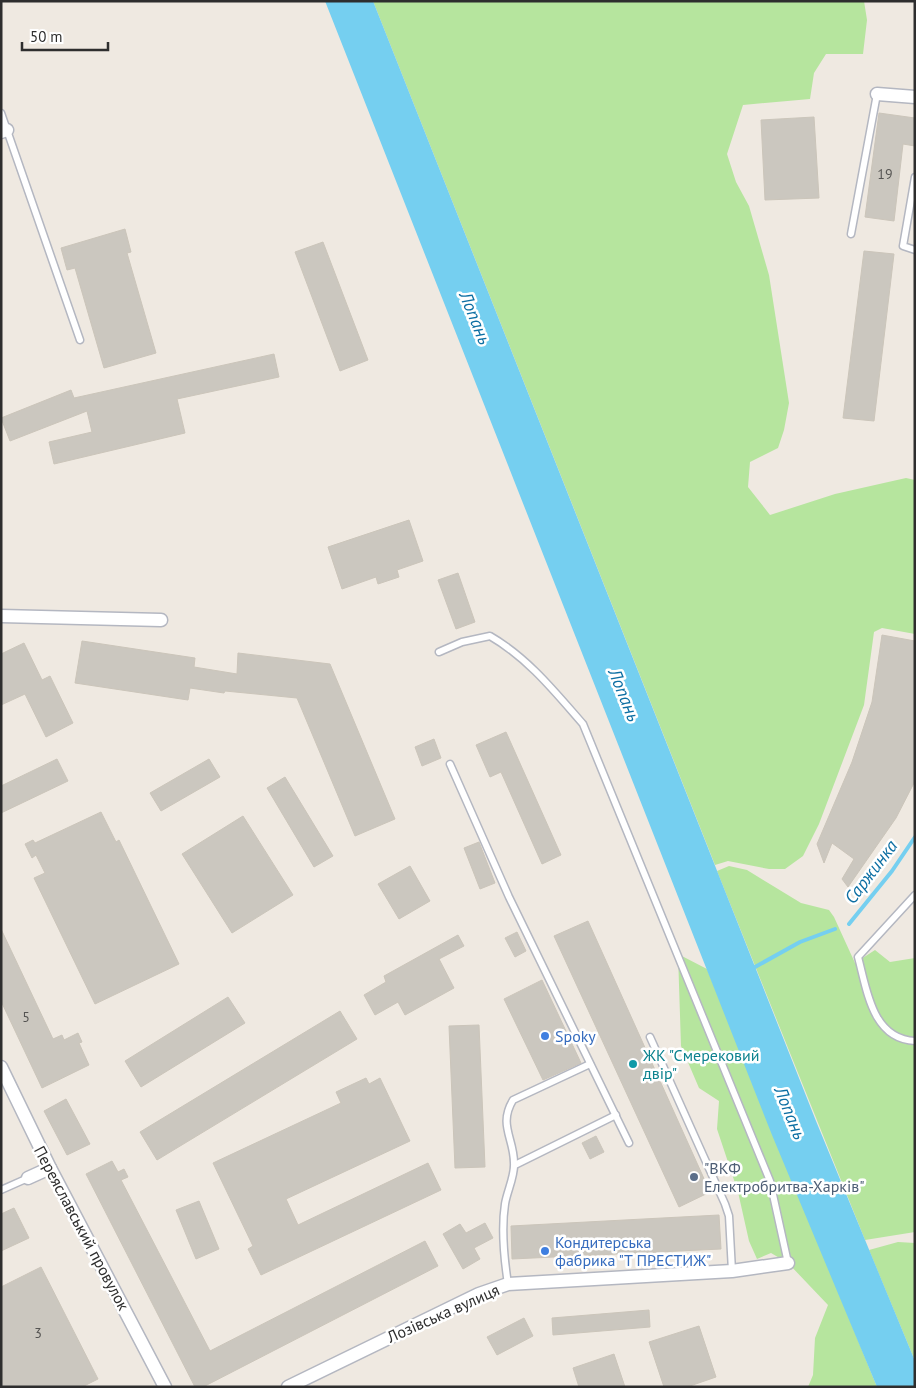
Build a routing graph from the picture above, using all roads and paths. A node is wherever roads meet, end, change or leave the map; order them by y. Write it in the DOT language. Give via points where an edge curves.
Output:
graph roads {
  1 [pos="877,94"];
  2 [pos="915,97"];
  3 [pos="1,113"];
  4 [pos="4,131"];
  5 [pos="915,177"];
  6 [pos="851,234"];
  7 [pos="915,250"];
  8 [pos="80,340"];
  9 [pos="1,616"];
  10 [pos="160,620"];
  11 [pos="439,652"];
  12 [pos="450,764"];
  13 [pos="915,895"];
  14 [pos="650,1037"];
  15 [pos="915,1041"];
  16 [pos="590,1064"];
  17 [pos="1,1067"];
  18 [pos="616,1115"];
  19 [pos="629,1142"];
  20 [pos="515,1165"];
  21 [pos="50,1168"];
  22 [pos="28,1178"];
  23 [pos="1,1190"];
  24 [pos="788,1262"];
  25 [pos="732,1272"];
  26 [pos="508,1284"];
  27 [pos="165,1387"];
  28 [pos="288,1387"];
  1 -- 2 [label="street"];
  1 -- 6 [label="lane"];
  3 -- 4 [label="lane"];
  4 -- 8 [label="lane"];
  5 -- 7 [label="lane" via="903,246"];
  9 -- 10 [label="street"];
  11 -- 24 [label="lane" via="462,642 490,636 507,646 542,677 583,724 770,1181"];
  12 -- 16 [label="lane" via="509,897"];
  13 -- 15 [label="lane" via="858,957 874,1014 881,1026 901,1040"];
  14 -- 25 [label="lane" via="725,1204 729,1216"];
  16 -- 18 [label="lane"];
  16 -- 20 [label="lane" via="514,1100 506,1118"];
  17 -- 21 [label="street, Переяславський провулок"];
  18 -- 19 [label="lane"];
  18 -- 20 [label="lane"];
  20 -- 26 [label="lane" via="505,1204 503,1230"];
  21 -- 22 [label="street"];
  21 -- 27 [label="street, Переяславський провулок"];
  22 -- 23 [label="lane"];
  24 -- 25 [label="street, Лозівська вулиця"];
  25 -- 26 [label="street, Лозівська вулиця"];
  26 -- 28 [label="street, Лозівська вулиця" via="479,1294"];
}
